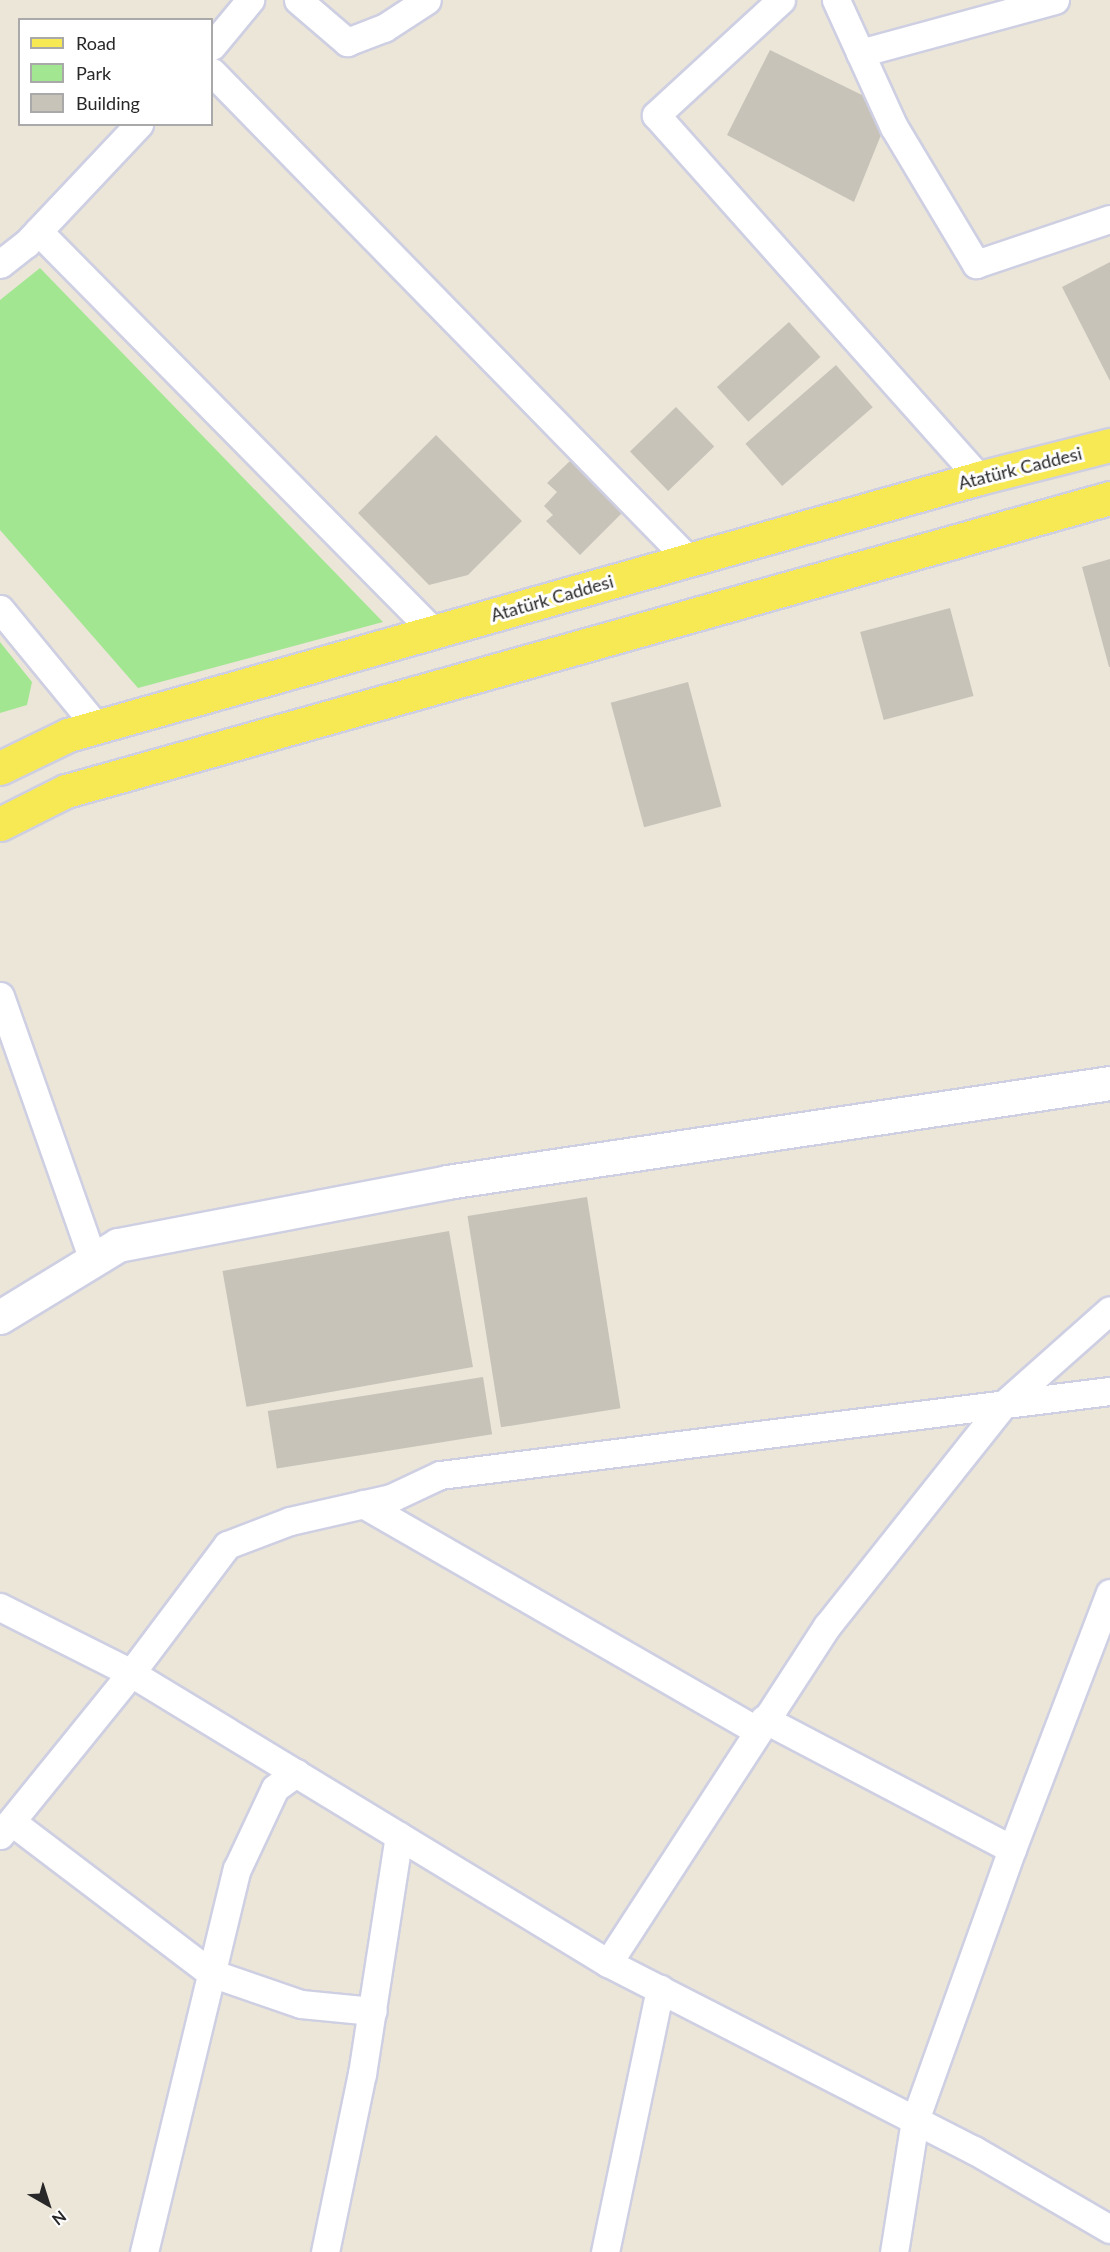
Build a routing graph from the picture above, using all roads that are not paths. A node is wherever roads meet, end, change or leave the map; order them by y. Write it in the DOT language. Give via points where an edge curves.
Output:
graph roads {
  1 [pos="250,0"];
  2 [pos="298,0"];
  3 [pos="427,0"];
  4 [pos="781,0"];
  5 [pos="836,0"];
  6 [pos="1055,0"];
  7 [pos="213,45"];
  8 [pos="860,53"];
  9 [pos="213,73"];
  10 [pos="137,126"];
  11 [pos="1110,219"];
  12 [pos="38,231"];
  13 [pos="0,264"];
  14 [pos="1110,445"];
  15 [pos="979,477"];
  16 [pos="1110,498"];
  17 [pos="688,559"];
  18 [pos="0,609"];
  19 [pos="435,633"];
  20 [pos="98,728"];
  21 [pos="0,768"];
  22 [pos="0,824"];
  23 [pos="0,996"];
  24 [pos="1110,1083"];
  25 [pos="93,1260"];
  26 [pos="1110,1310"];
  27 [pos="0,1317"];
  28 [pos="1110,1391"];
  29 [pos="1002,1406"];
  30 [pos="363,1504"];
  31 [pos="1110,1593"];
  32 [pos="0,1607"];
  33 [pos="131,1673"];
  34 [pos="760,1724"];
  35 [pos="296,1773"];
  36 [pos="6,1829"];
  37 [pos="399,1836"];
  38 [pos="1012,1849"];
  39 [pos="608,1963"];
  40 [pos="211,1973"];
  41 [pos="660,1989"];
  42 [pos="372,2011"];
  43 [pos="915,2120"];
  44 [pos="1110,2229"];
  45 [pos="144,2252"];
  46 [pos="325,2252"];
  47 [pos="604,2252"];
  48 [pos="894,2252"];
  1 -- 7 [label="street"];
  2 -- 3 [label="street" via="346,42 384,28"];
  4 -- 15 [label="street" via="656,115"];
  5 -- 8 [label="street"];
  6 -- 8 [label="street"];
  8 -- 11 [label="street" via="894,127 976,264"];
  9 -- 17 [label="street"];
  10 -- 12 [label="street"];
  12 -- 13 [label="street"];
  12 -- 19 [label="street"];
  14 -- 15 [label="main road, Atatürk Caddesi"];
  15 -- 17 [label="main road, Atatürk Caddesi"];
  16 -- 22 [label="main road" via="66,791"];
  17 -- 19 [label="main road, Atatürk Caddesi"];
  18 -- 20 [label="street"];
  19 -- 20 [label="main road, Atatürk Caddesi"];
  20 -- 21 [label="main road, Atatürk Caddesi" via="68,735"];
  23 -- 25 [label="street"];
  24 -- 25 [label="street" via="447,1182 118,1245"];
  25 -- 27 [label="street"];
  26 -- 29 [label="street"];
  28 -- 29 [label="street"];
  29 -- 30 [label="street" via="440,1475 391,1498"];
  29 -- 34 [label="street" via="827,1626"];
  30 -- 33 [label="street" via="290,1521 227,1545"];
  30 -- 34 [label="street"];
  31 -- 38 [label="street"];
  32 -- 33 [label="street"];
  33 -- 35 [label="street"];
  33 -- 36 [label="street"];
  34 -- 38 [label="street"];
  34 -- 39 [label="street"];
  35 -- 37 [label="street"];
  35 -- 40 [label="street" via="274,1788 237,1869"];
  36 -- 40 [label="street"];
  37 -- 39 [label="street"];
  37 -- 42 [label="street"];
  38 -- 43 [label="street"];
  39 -- 41 [label="street"];
  40 -- 42 [label="street" via="301,2004"];
  40 -- 45 [label="street"];
  41 -- 43 [label="street"];
  41 -- 47 [label="street"];
  42 -- 46 [label="street"];
  43 -- 44 [label="street"];
  43 -- 48 [label="street"];
}
